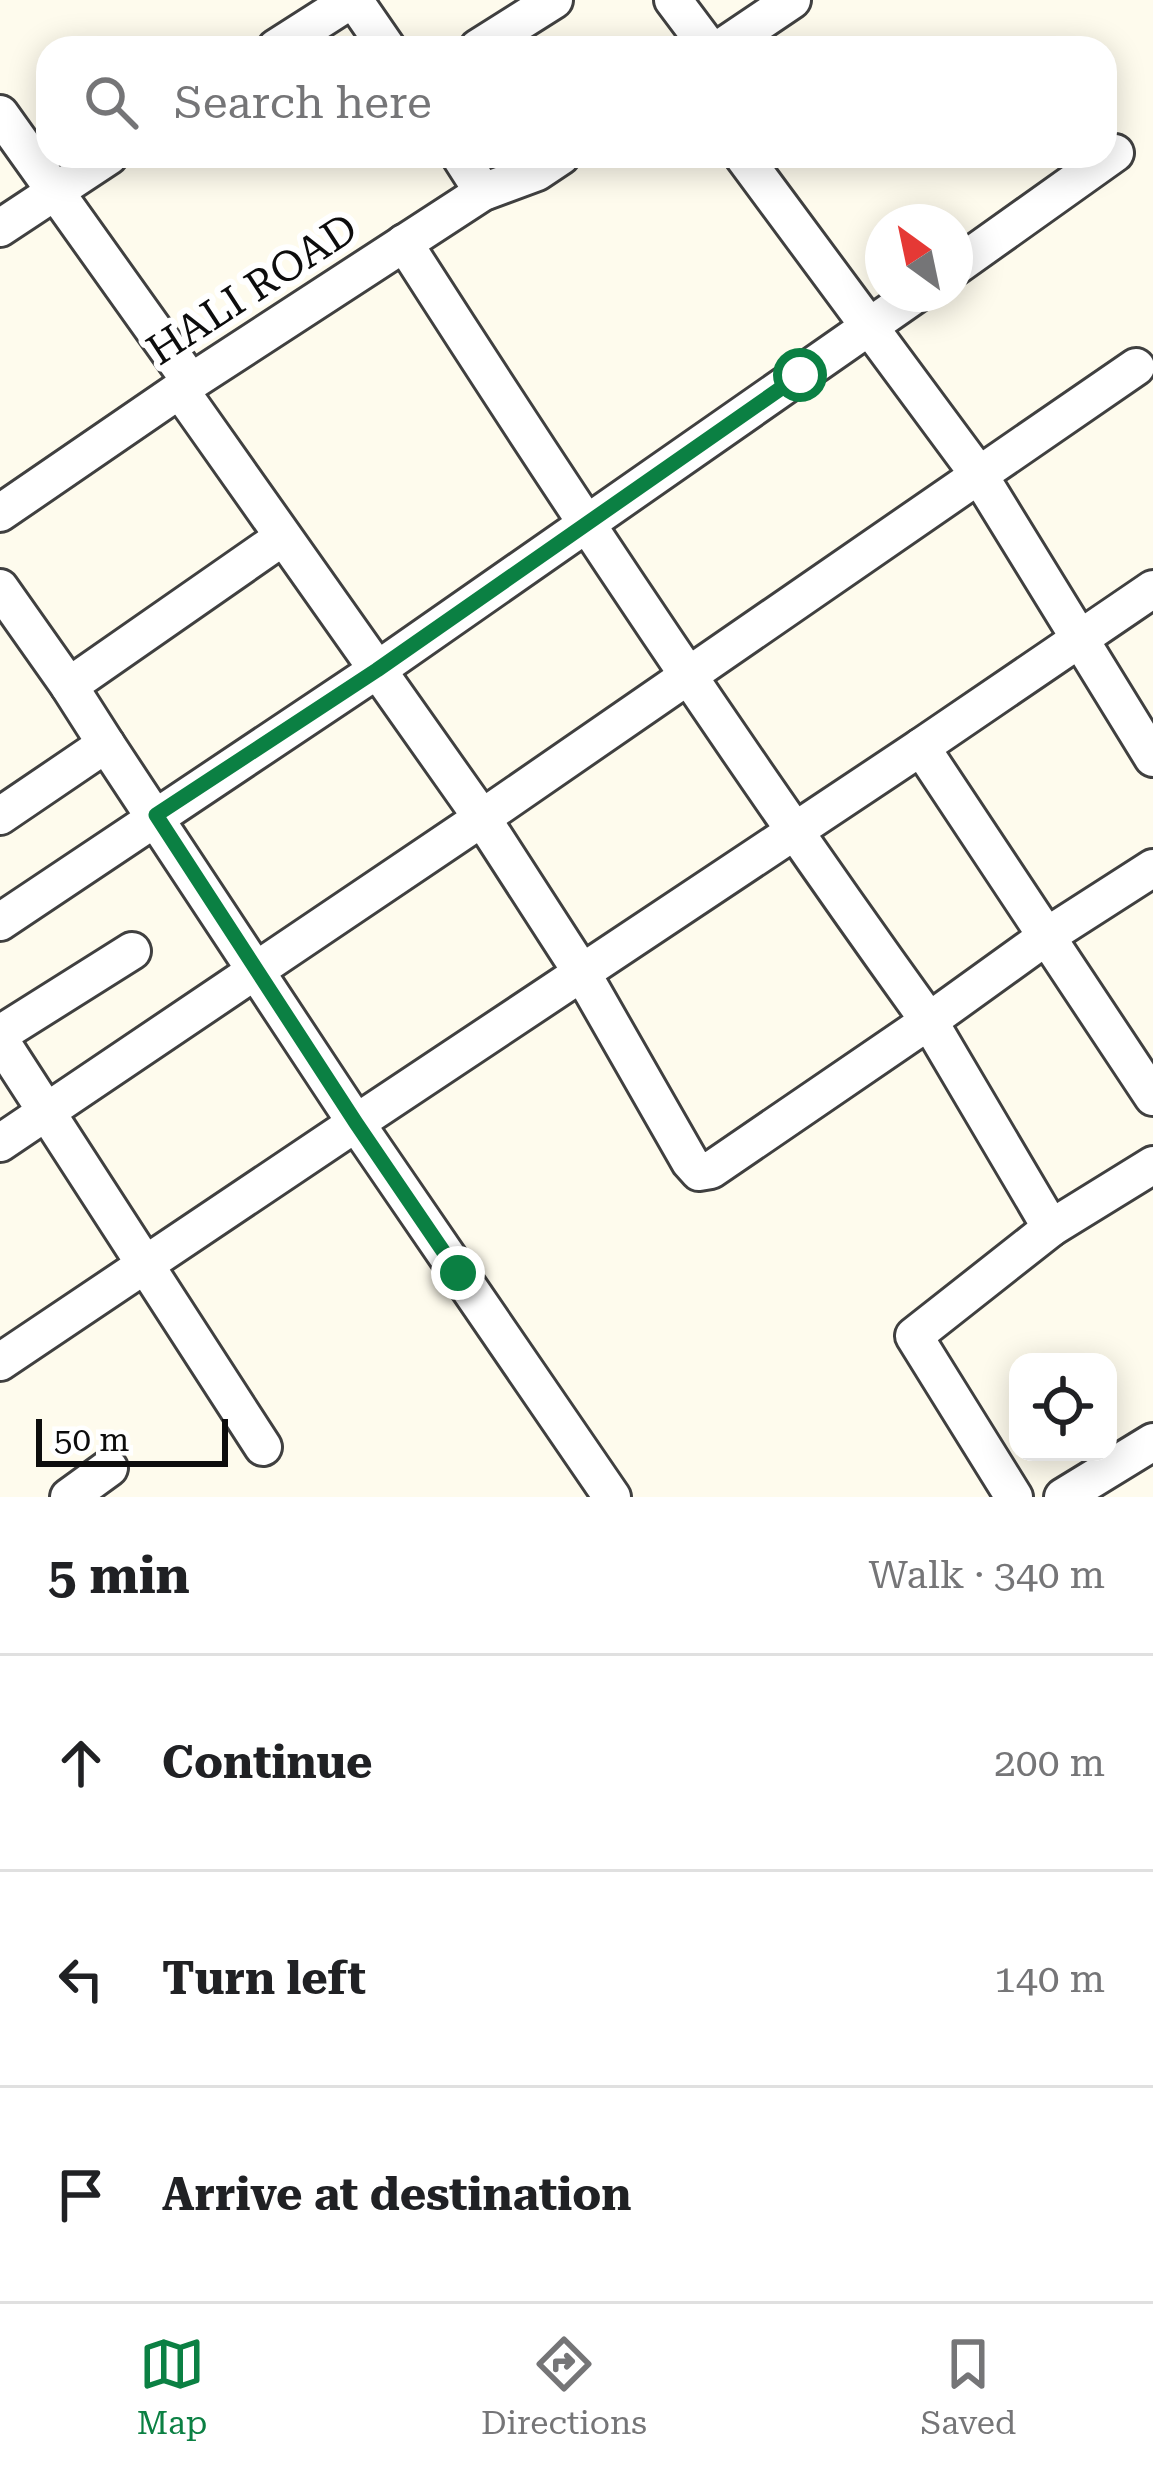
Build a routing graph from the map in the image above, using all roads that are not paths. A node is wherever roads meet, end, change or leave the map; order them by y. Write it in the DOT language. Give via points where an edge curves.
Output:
graph roads {
  1 [pos="352,0"];
  2 [pos="554,0"];
  3 [pos="673,0"];
  4 [pos="792,0"];
  5 [pos="295,36"];
  6 [pos="378,36"];
  7 [pos="497,36"];
  8 [pos="700,36"];
  9 [pos="739,36"];
  10 [pos="0,114"];
  11 [pos="36,164"];
  12 [pos="39,168"];
  13 [pos="90,168"];
  14 [pos="468,168"];
  15 [pos="542,168"];
  16 [pos="751,168"];
  17 [pos="1094,168"];
  18 [pos="55,191"];
  19 [pos="483,192"];
  20 [pos="0,228"];
  21 [pos="404,243"];
  22 [pos="973,254"];
  23 [pos="891,312"];
  24 [pos="871,326"];
  25 [pos="1136,367"];
  26 [pos="186,386"];
  27 [pos="979,475"];
  28 [pos="0,513"];
  29 [pos="584,524"];
  30 [pos="283,537"];
  31 [pos="0,588"];
  32 [pos="1153,589"];
  33 [pos="1078,639"];
  34 [pos="377,670"];
  35 [pos="688,676"];
  36 [pos="69,686"];
  37 [pos="106,744"];
  38 [pos="921,747"];
  39 [pos="1153,758"];
  40 [pos="156,815"];
  41 [pos="0,816"];
  42 [pos="482,818"];
  43 [pos="793,833"];
  44 [pos="1153,868"];
  45 [pos="0,922"];
  46 [pos="1047,936"];
  47 [pos="131,951"];
  48 [pos="256,970"];
  49 [pos="582,973"];
  50 [pos="929,1021"];
  51 [pos="0,1037"];
  52 [pos="1153,1097"];
  53 [pos="46,1112"];
  54 [pos="356,1123"];
  55 [pos="0,1142"];
  56 [pos="1153,1165"];
  57 [pos="1051,1228"];
  58 [pos="146,1265"];
  59 [pos="0,1361"];
  60 [pos="1153,1442"];
  61 [pos="263,1447"];
  62 [pos="110,1468"];
  63 [pos="69,1497"];
  64 [pos="612,1497"];
  65 [pos="1014,1497"];
  66 [pos="1063,1497"];
  1 -- 5 [label="street"];
  1 -- 6 [label="street"];
  2 -- 7 [label="street"];
  3 -- 8 [label="street"];
  4 -- 9 [label="street"];
  10 -- 11 [label="street"];
  12 -- 18 [label="street"];
  13 -- 18 [label="street"];
  14 -- 19 [label="street"];
  15 -- 19 [label="street, HALI ROAD"];
  16 -- 24 [label="street"];
  17 -- 22 [label="street"];
  18 -- 20 [label="street"];
  18 -- 26 [label="street"];
  19 -- 21 [label="street, HALI ROAD"];
  21 -- 26 [label="street, HALI ROAD"];
  21 -- 29 [label="street"];
  23 -- 24 [label="street"];
  24 -- 27 [label="street"];
  24 -- 29 [label="street"];
  25 -- 27 [label="street"];
  26 -- 28 [label="street, HALI ROAD"];
  26 -- 30 [label="street"];
  27 -- 33 [label="street"];
  27 -- 35 [label="street"];
  29 -- 34 [label="street"];
  29 -- 35 [label="street"];
  30 -- 34 [label="street"];
  30 -- 36 [label="street"];
  31 -- 36 [label="street"];
  32 -- 33 [label="street"];
  33 -- 38 [label="street"];
  33 -- 39 [label="street"];
  34 -- 40 [label="street"];
  34 -- 42 [label="street"];
  35 -- 42 [label="street"];
  35 -- 43 [label="street"];
  36 -- 37 [label="street"];
  37 -- 40 [label="street"];
  37 -- 41 [label="street"];
  38 -- 43 [label="street"];
  38 -- 46 [label="street"];
  40 -- 45 [label="street"];
  40 -- 48 [label="street"];
  42 -- 48 [label="street"];
  42 -- 49 [label="street"];
  43 -- 49 [label="street"];
  43 -- 50 [label="street"];
  44 -- 46 [label="street"];
  46 -- 50 [label="street"];
  46 -- 52 [label="street"];
  47 -- 51 [label="street"];
  48 -- 53 [label="street"];
  48 -- 54 [label="street"];
  49 -- 50 [label="street" via="698,1172"];
  49 -- 54 [label="street"];
  50 -- 57 [label="street"];
  51 -- 53 [label="street"];
  53 -- 55 [label="street"];
  53 -- 58 [label="street"];
  54 -- 58 [label="street"];
  54 -- 64 [label="street"];
  56 -- 57 [label="street"];
  57 -- 65 [label="street" via="914,1336"];
  58 -- 59 [label="street"];
  58 -- 61 [label="street"];
  60 -- 66 [label="street"];
  62 -- 63 [label="street"];
}
